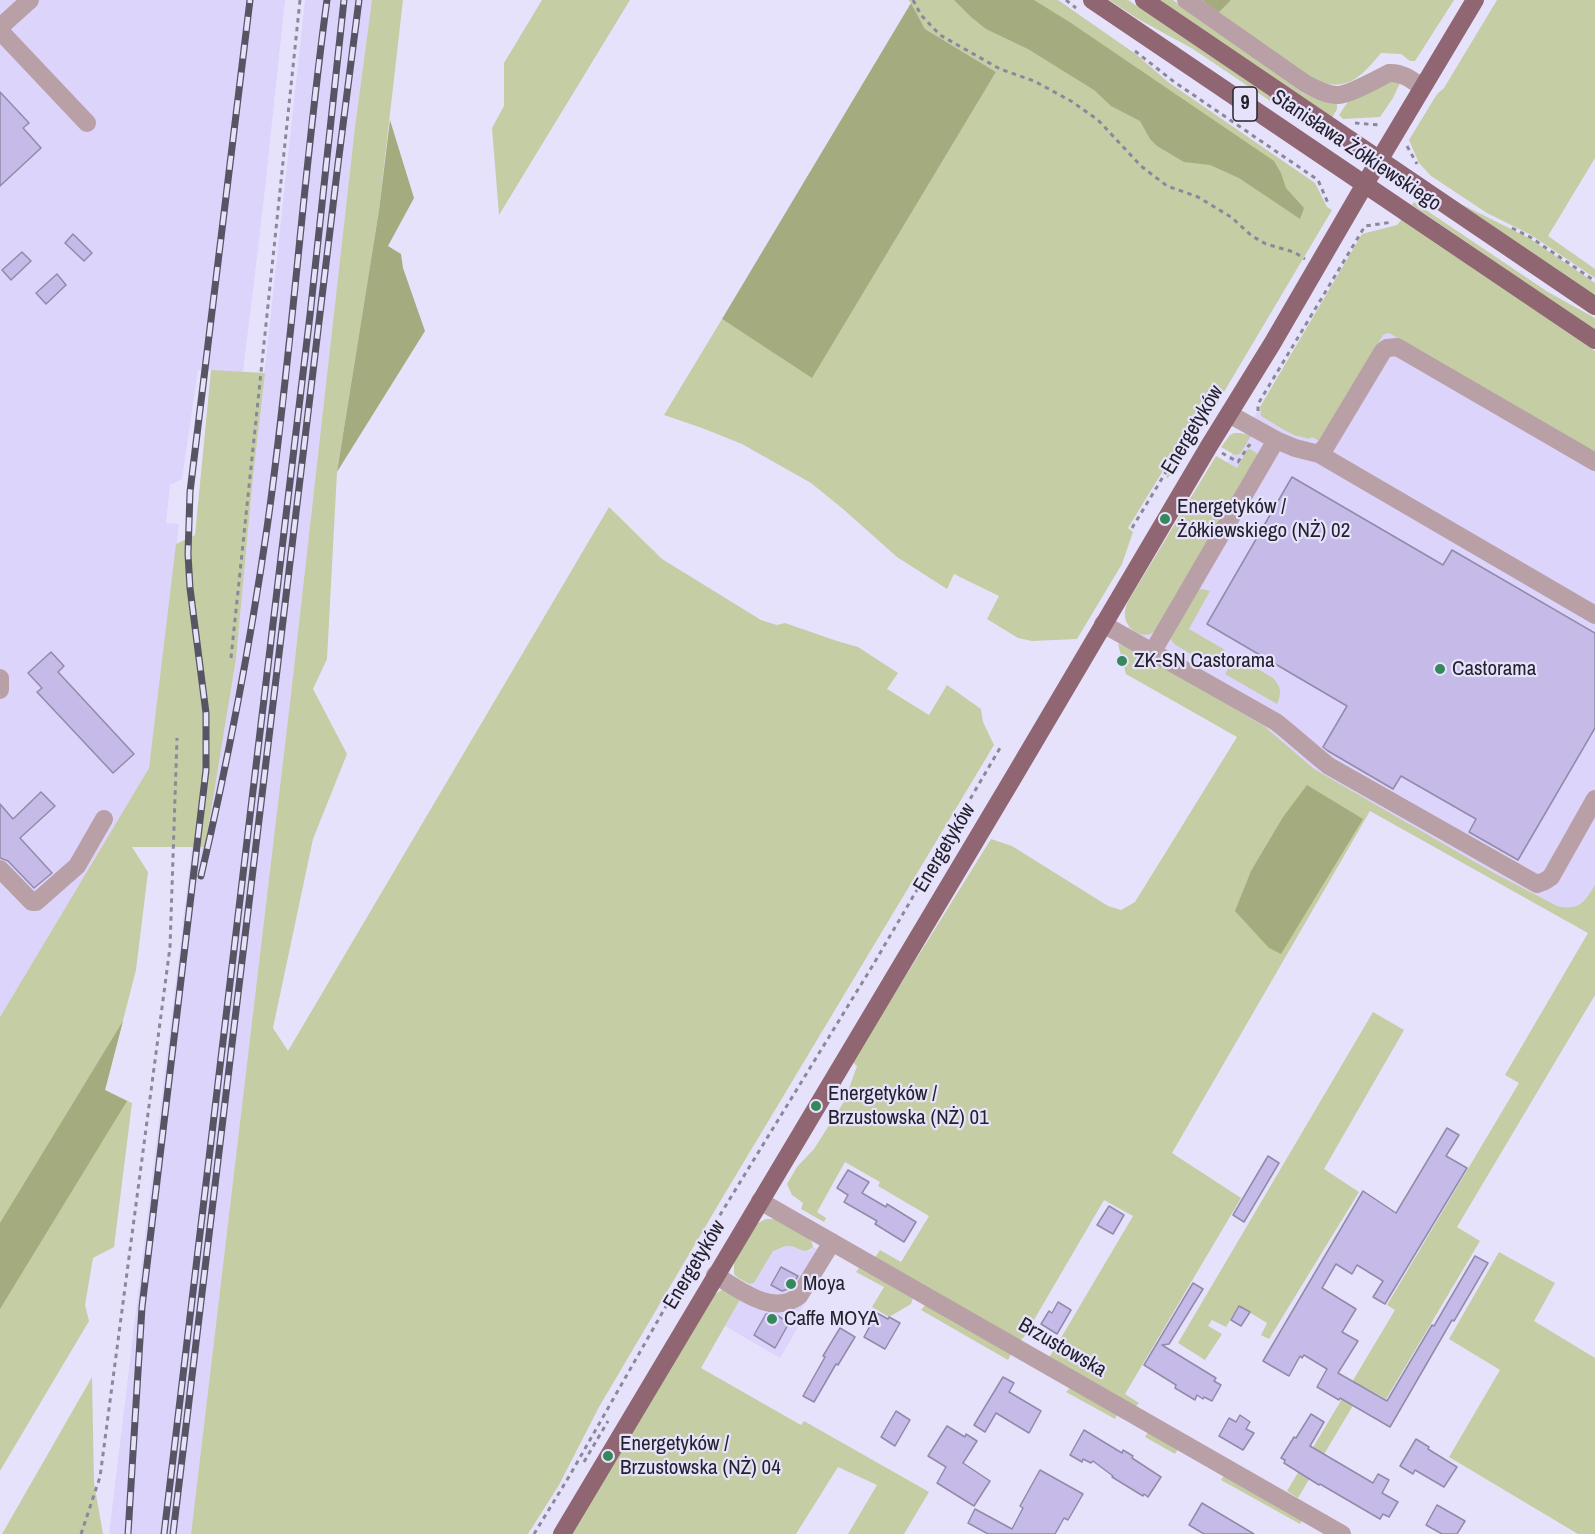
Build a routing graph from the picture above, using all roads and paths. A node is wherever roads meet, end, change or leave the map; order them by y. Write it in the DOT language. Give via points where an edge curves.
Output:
graph roads {
  1 [pos="30,0"];
  2 [pos="300,0"];
  3 [pos="913,0"];
  4 [pos="1066,0"];
  5 [pos="1144,0"];
  6 [pos="1186,0"];
  7 [pos="1475,0"];
  8 [pos="1088,6"];
  9 [pos="0,29"];
  10 [pos="1128,45"];
  11 [pos="1422,87"];
  12 [pos="1348,122"];
  13 [pos="87,123"];
  14 [pos="1379,125"];
  15 [pos="1405,142"];
  16 [pos="1379,160"];
  17 [pos="1419,168"];
  18 [pos="1365,184"];
  19 [pos="1328,203"];
  20 [pos="1395,222"];
  21 [pos="1317,267"];
  22 [pos="1595,306"];
  23 [pos="1595,340"];
  24 [pos="1229,414"];
  25 [pos="1258,414"];
  26 [pos="1276,440"];
  27 [pos="1319,454"];
  28 [pos="1595,462"];
  29 [pos="1595,615"];
  30 [pos="1103,624"];
  31 [pos="1153,651"];
  32 [pos="231,658"];
  33 [pos="0,678"];
  34 [pos="0,690"];
  35 [pos="177,738"];
  36 [pos="1000,748"];
  37 [pos="1595,799"];
  38 [pos="104,819"];
  39 [pos="0,869"];
  40 [pos="760,1201"];
  41 [pos="832,1242"];
  42 [pos="716,1275"];
  43 [pos="81,1534"];
  44 [pos="534,1534"];
  45 [pos="562,1534"];
  46 [pos="1342,1534"];
  1 -- 9 [label="street"];
  2 -- 32 [label="path"];
  3 -- 21 [label="path" via="940,35 1000,69 1034,81 1098,120 1141,166 1167,186 1198,197 1231,217 1252,236 1294,252"];
  4 -- 8 [label="path"];
  5 -- 16 [label="main road, Stanisława Żółkiewskiego / 9"];
  6 -- 11 [label="street" via="1326,94 1346,94 1389,73 1402,74"];
  7 -- 11 [label="main road, Energetyków"];
  8 -- 18 [label="main road, Stanisława Żółkiewskiego / 9"];
  9 -- 13 [label="street"];
  10 -- 19 [label="path" via="1173,81 1318,180"];
  11 -- 16 [label="main road, Energetyków"];
  12 -- 14 [label="path"];
  15 -- 17 [label="path"];
  16 -- 18 [label="main road, Energetyków"];
  16 -- 22 [label="main road, Stanisława Żółkiewskiego / 9"];
  18 -- 21 [label="main road, Energetyków"];
  18 -- 23 [label="main road, Stanisława Żółkiewskiego / 9"];
  20 -- 25 [label="path" via="1365,226 1258,404"];
  21 -- 24 [label="main road, Energetyków"];
  24 -- 26 [label="street"];
  24 -- 30 [label="main road, Energetyków"];
  26 -- 27 [label="street"];
  26 -- 31 [label="street"];
  27 -- 28 [label="street" via="1383,351 1392,347"];
  27 -- 29 [label="street"];
  30 -- 31 [label="street"];
  30 -- 40 [label="main road, Energetyków"];
  31 -- 37 [label="street" via="1276,722 1329,766 1537,884 1551,877"];
  33 -- 34 [label="street"];
  35 -- 43 [label="path" via="170,947 100,1477"];
  36 -- 44 [label="path" via="690,1264"];
  38 -- 39 [label="street" via="77,866 36,902"];
  40 -- 41 [label="street, Brzustowska"];
  40 -- 42 [label="main road, Energetyków"];
  41 -- 42 [label="street" via="799,1296 784,1304 758,1300"];
  41 -- 46 [label="street, Brzustowska"];
  42 -- 45 [label="main road, Energetyków"];
}
